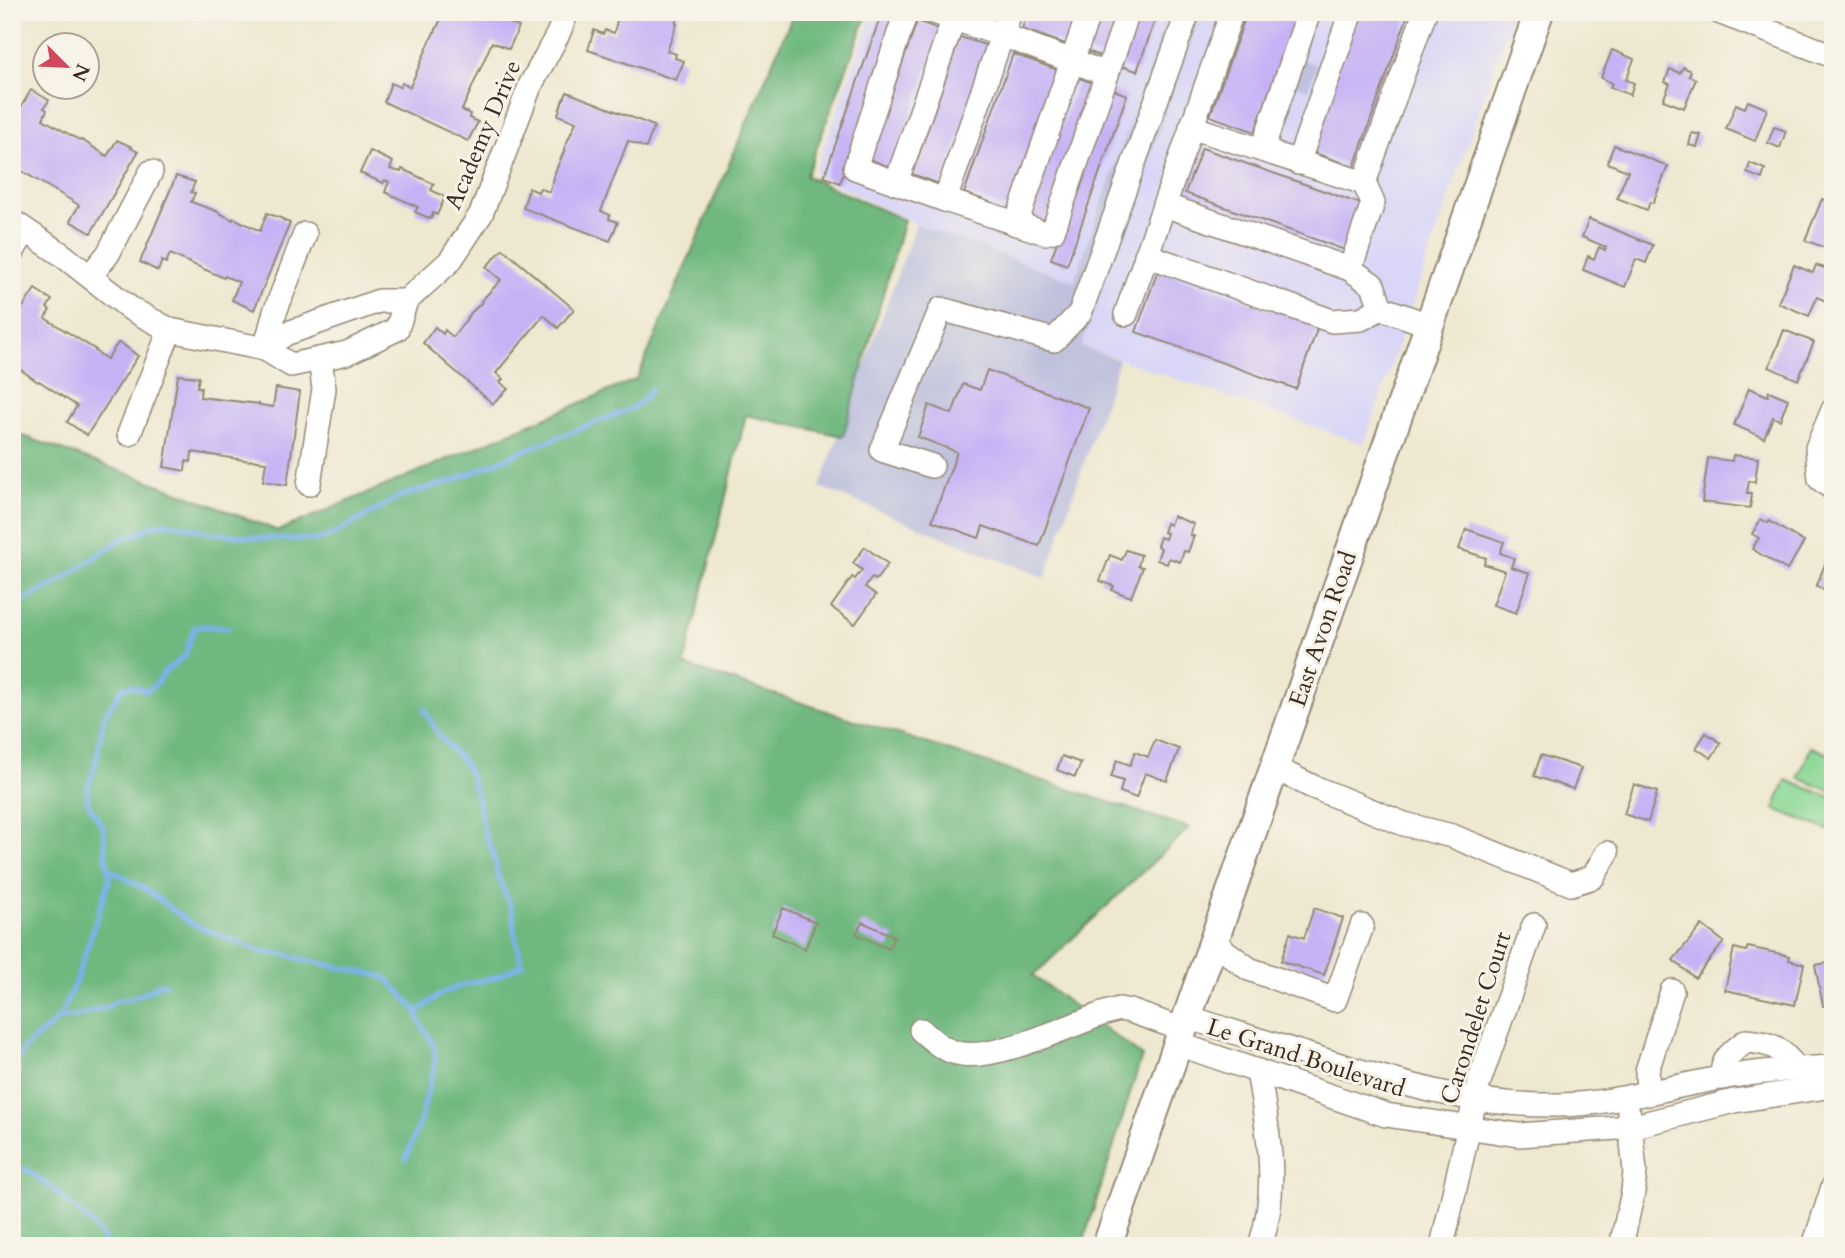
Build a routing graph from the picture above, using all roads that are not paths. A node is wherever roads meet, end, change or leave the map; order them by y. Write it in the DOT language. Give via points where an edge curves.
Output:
graph roads {
  1 [pos="567,12"];
  2 [pos="906,12"];
  3 [pos="1010,12"];
  4 [pos="1089,12"];
  5 [pos="1128,12"];
  6 [pos="1188,12"];
  7 [pos="1232,12"];
  8 [pos="1309,12"];
  9 [pos="1351,12"];
  10 [pos="1425,12"];
  11 [pos="1539,12"];
  12 [pos="1719,12"];
  13 [pos="948,14"];
  14 [pos="1002,35"];
  15 [pos="1833,56"];
  16 [pos="1072,61"];
  17 [pos="1107,74"];
  18 [pos="1191,127"];
  19 [pos="1262,150"];
  20 [pos="1298,163"];
  21 [pos="151,172"];
  22 [pos="896,183"];
  23 [pos="1364,183"];
  24 [pos="945,200"];
  25 [pos="1164,205"];
  26 [pos="1016,224"];
  27 [pos="19,225"];
  28 [pos="305,234"];
  29 [pos="12,253"];
  30 [pos="1146,255"];
  31 [pos="1350,269"];
  32 [pos="90,276"];
  33 [pos="407,301"];
  34 [pos="1381,308"];
  35 [pos="1126,314"];
  36 [pos="1429,325"];
  37 [pos="170,330"];
  38 [pos="265,349"];
  39 [pos="320,359"];
  40 [pos="1833,411"];
  41 [pos="129,433"];
  42 [pos="932,467"];
  43 [pos="309,484"];
  44 [pos="1833,489"];
  45 [pos="1275,768"];
  46 [pos="1606,853"];
  47 [pos="1534,925"];
  48 [pos="1362,926"];
  49 [pos="1214,943"];
  50 [pos="1672,991"];
  51 [pos="920,1030"];
  52 [pos="1183,1030"];
  53 [pos="1833,1067"];
  54 [pos="1797,1069"];
  55 [pos="1258,1071"];
  56 [pos="1722,1077"];
  57 [pos="1833,1086"];
  58 [pos="1637,1095"];
  59 [pos="1476,1100"];
  60 [pos="1468,1128"];
  61 [pos="1631,1128"];
  62 [pos="1833,1187"];
  63 [pos="1107,1246"];
  64 [pos="1260,1246"];
  65 [pos="1441,1246"];
  66 [pos="1621,1246"];
  67 [pos="1814,1246"];
  1 -- 33 [label="street, Academy Drive" via="530,86 481,214 450,261"];
  2 -- 22 [label="street" via="855,169"];
  3 -- 14 [label="street"];
  4 -- 16 [label="street"];
  5 -- 17 [label="street"];
  6 -- 42 [label="street" via="1080,313 1054,340 941,309 882,450"];
  7 -- 18 [label="street"];
  8 -- 19 [label="street"];
  9 -- 20 [label="street"];
  10 -- 23 [label="street"];
  11 -- 36 [label="main road, East Avon Road"];
  12 -- 15 [label="street"];
  13 -- 14 [label="street"];
  13 -- 22 [label="street"];
  14 -- 16 [label="street"];
  14 -- 24 [label="street"];
  16 -- 17 [label="street"];
  16 -- 26 [label="street"];
  17 -- 26 [label="street" via="1053,231"];
  18 -- 19 [label="street"];
  18 -- 25 [label="street"];
  19 -- 20 [label="street"];
  20 -- 23 [label="street"];
  21 -- 32 [label="street" via="113,245"];
  22 -- 24 [label="street"];
  23 -- 31 [label="street" via="1373,203"];
  24 -- 26 [label="street"];
  25 -- 30 [label="street"];
  25 -- 31 [label="street"];
  27 -- 29 [label="street"];
  27 -- 32 [label="street, Academy Drive"];
  28 -- 38 [label="street"];
  30 -- 34 [label="street" via="1332,321 1362,319"];
  30 -- 35 [label="street"];
  31 -- 34 [label="street" via="1373,285"];
  32 -- 37 [label="street, Academy Drive" via="131,309"];
  33 -- 38 [label="street" via="379,301 285,334"];
  33 -- 39 [label="street, Academy Drive" via="397,329 347,353"];
  34 -- 36 [label="street"];
  36 -- 45 [label="main road, East Avon Road"];
  37 -- 38 [label="street, Academy Drive"];
  37 -- 41 [label="street"];
  38 -- 39 [label="street, Academy Drive" via="291,365"];
  39 -- 43 [label="street" via="324,389"];
  40 -- 44 [label="street" via="1817,448 1820,479"];
  45 -- 46 [label="street" via="1404,824 1452,836 1571,884 1593,877"];
  45 -- 49 [label="main road, East Avon Road"];
  47 -- 59 [label="street, Carondelet Court"];
  48 -- 49 [label="street" via="1335,1000 1248,969"];
  49 -- 52 [label="main road, East Avon Road"];
  50 -- 58 [label="street"];
  51 -- 52 [label="street" via="942,1048 963,1055 996,1052 1119,1009"];
  52 -- 55 [label="street, Le Grand Boulevard"];
  52 -- 59 [label="street, Le Grand Boulevard"];
  52 -- 63 [label="main road, East Avon Road"];
  53 -- 54 [label="street, Le Grand Boulevard"];
  54 -- 56 [label="street, Le Grand Boulevard"];
  54 -- 56 [label="street" via="1776,1046 1746,1041 1725,1059"];
  55 -- 60 [label="street, Le Grand Boulevard" via="1386,1115"];
  55 -- 64 [label="street" via="1271,1163 1271,1200"];
  56 -- 58 [label="street, Le Grand Boulevard"];
  57 -- 61 [label="street, Le Grand Boulevard" via="1734,1101"];
  58 -- 59 [label="street, Le Grand Boulevard" via="1559,1105"];
  58 -- 61 [label="street"];
  59 -- 60 [label="street, Carondelet Court"];
  60 -- 61 [label="street, Le Grand Boulevard" via="1519,1135"];
  60 -- 65 [label="street, Carondelet Court"];
  61 -- 66 [label="street" via="1635,1171"];
  62 -- 67 [label="street"];
}
